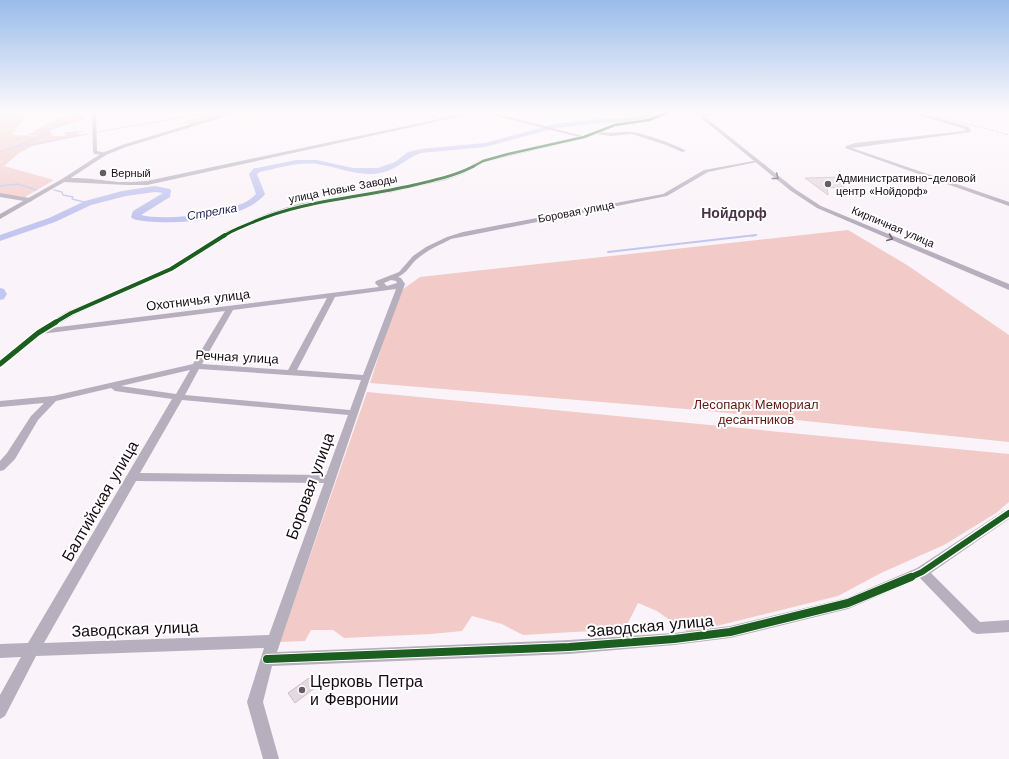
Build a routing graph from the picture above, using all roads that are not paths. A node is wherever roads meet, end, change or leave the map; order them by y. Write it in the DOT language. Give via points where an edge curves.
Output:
graph roads {
  1 [pos="95,147"];
  2 [pos="120,147"];
  3 [pos="313,147"];
  4 [pos="537,147"];
  5 [pos="675,147"];
  6 [pos="740,147"];
  7 [pos="849,147"];
  8 [pos="684,152"];
  9 [pos="104,154"];
  10 [pos="757,161"];
  11 [pos="64,180"];
  12 [pos="0,195"];
  13 [pos="30,200"];
  14 [pos="1009,204"];
  15 [pos="0,217"];
  16 [pos="393,283"];
  17 [pos="1009,287"];
  18 [pos="333,294"];
  19 [pos="230,308"];
  20 [pos="38,333"];
  21 [pos="0,364"];
  22 [pos="195,366"];
  23 [pos="290,372"];
  24 [pos="366,378"];
  25 [pos="109,387"];
  26 [pos="179,397"];
  27 [pos="53,399"];
  28 [pos="0,404"];
  29 [pos="354,413"];
  30 [pos="0,467"];
  31 [pos="132,477"];
  32 [pos="330,479"];
  33 [pos="1009,513"];
  34 [pos="922,572"];
  35 [pos="1009,626"];
  36 [pos="272,641"];
  37 [pos="32,650"];
  38 [pos="0,651"];
  39 [pos="267,659"];
  40 [pos="0,711"];
  41 [pos="271,759"];
  1 -- 9 [label="street" via="96,153"];
  2 -- 9 [label="main road"];
  3 -- 11 [label="street" via="147,183"];
  4 -- 20 [label="street, улица Новые Заводы" via="474,165 455,176 431,182 271,214 238,227 171,269 90,304"];
  5 -- 8 [label="street"];
  6 -- 10 [label="street, Кирпичная улица"];
  7 -- 14 [label="street"];
  9 -- 11 [label="main road"];
  10 -- 16 [label="street, Боровая улица" via="704,172 665,195 449,238 420,252"];
  10 -- 17 [label="street, Кирпичная улица, one-way" via="803,198 819,207"];
  11 -- 13 [label="main road"];
  12 -- 13 [label="street"];
  13 -- 15 [label="main road"];
  16 -- 16 [label="street" via="391,278"];
  16 -- 18 [label="street, Охотничья улица"];
  16 -- 24 [label="street, Боровая улица"];
  18 -- 19 [label="street, Охотничья улица"];
  18 -- 23 [label="street"];
  19 -- 20 [label="street, Охотничья улица"];
  19 -- 22 [label="street, Балтийская улица"];
  20 -- 21 [label="street, улица Новые Заводы"];
  22 -- 23 [label="street, Речная улица"];
  22 -- 25 [label="street, Речная улица"];
  22 -- 26 [label="street, Балтийская улица"];
  23 -- 24 [label="street, Речная улица"];
  24 -- 29 [label="street, Боровая улица"];
  25 -- 26 [label="street, Речная улица"];
  25 -- 27 [label="street, Речная улица"];
  26 -- 29 [label="street, Речная улица"];
  26 -- 31 [label="street, Балтийская улица"];
  27 -- 28 [label="street, Речная улица"];
  27 -- 30 [label="street" via="34,418 11,456"];
  29 -- 32 [label="street, Боровая улица"];
  31 -- 32 [label="street"];
  31 -- 37 [label="street, Балтийская улица"];
  32 -- 36 [label="street, Боровая улица"];
  33 -- 34 [label="street, Заводская улица"];
  34 -- 35 [label="street" via="978,628"];
  34 -- 39 [label="street, Заводская улица" via="848,602 730,632 569,647"];
  36 -- 37 [label="street, Заводская улица"];
  36 -- 39 [label="street, Боровая улица"];
  37 -- 38 [label="street, Заводская улица"];
  37 -- 40 [label="street, Балтийская улица"];
  39 -- 41 [label="street, Боровая улица" via="255,702"];
}
